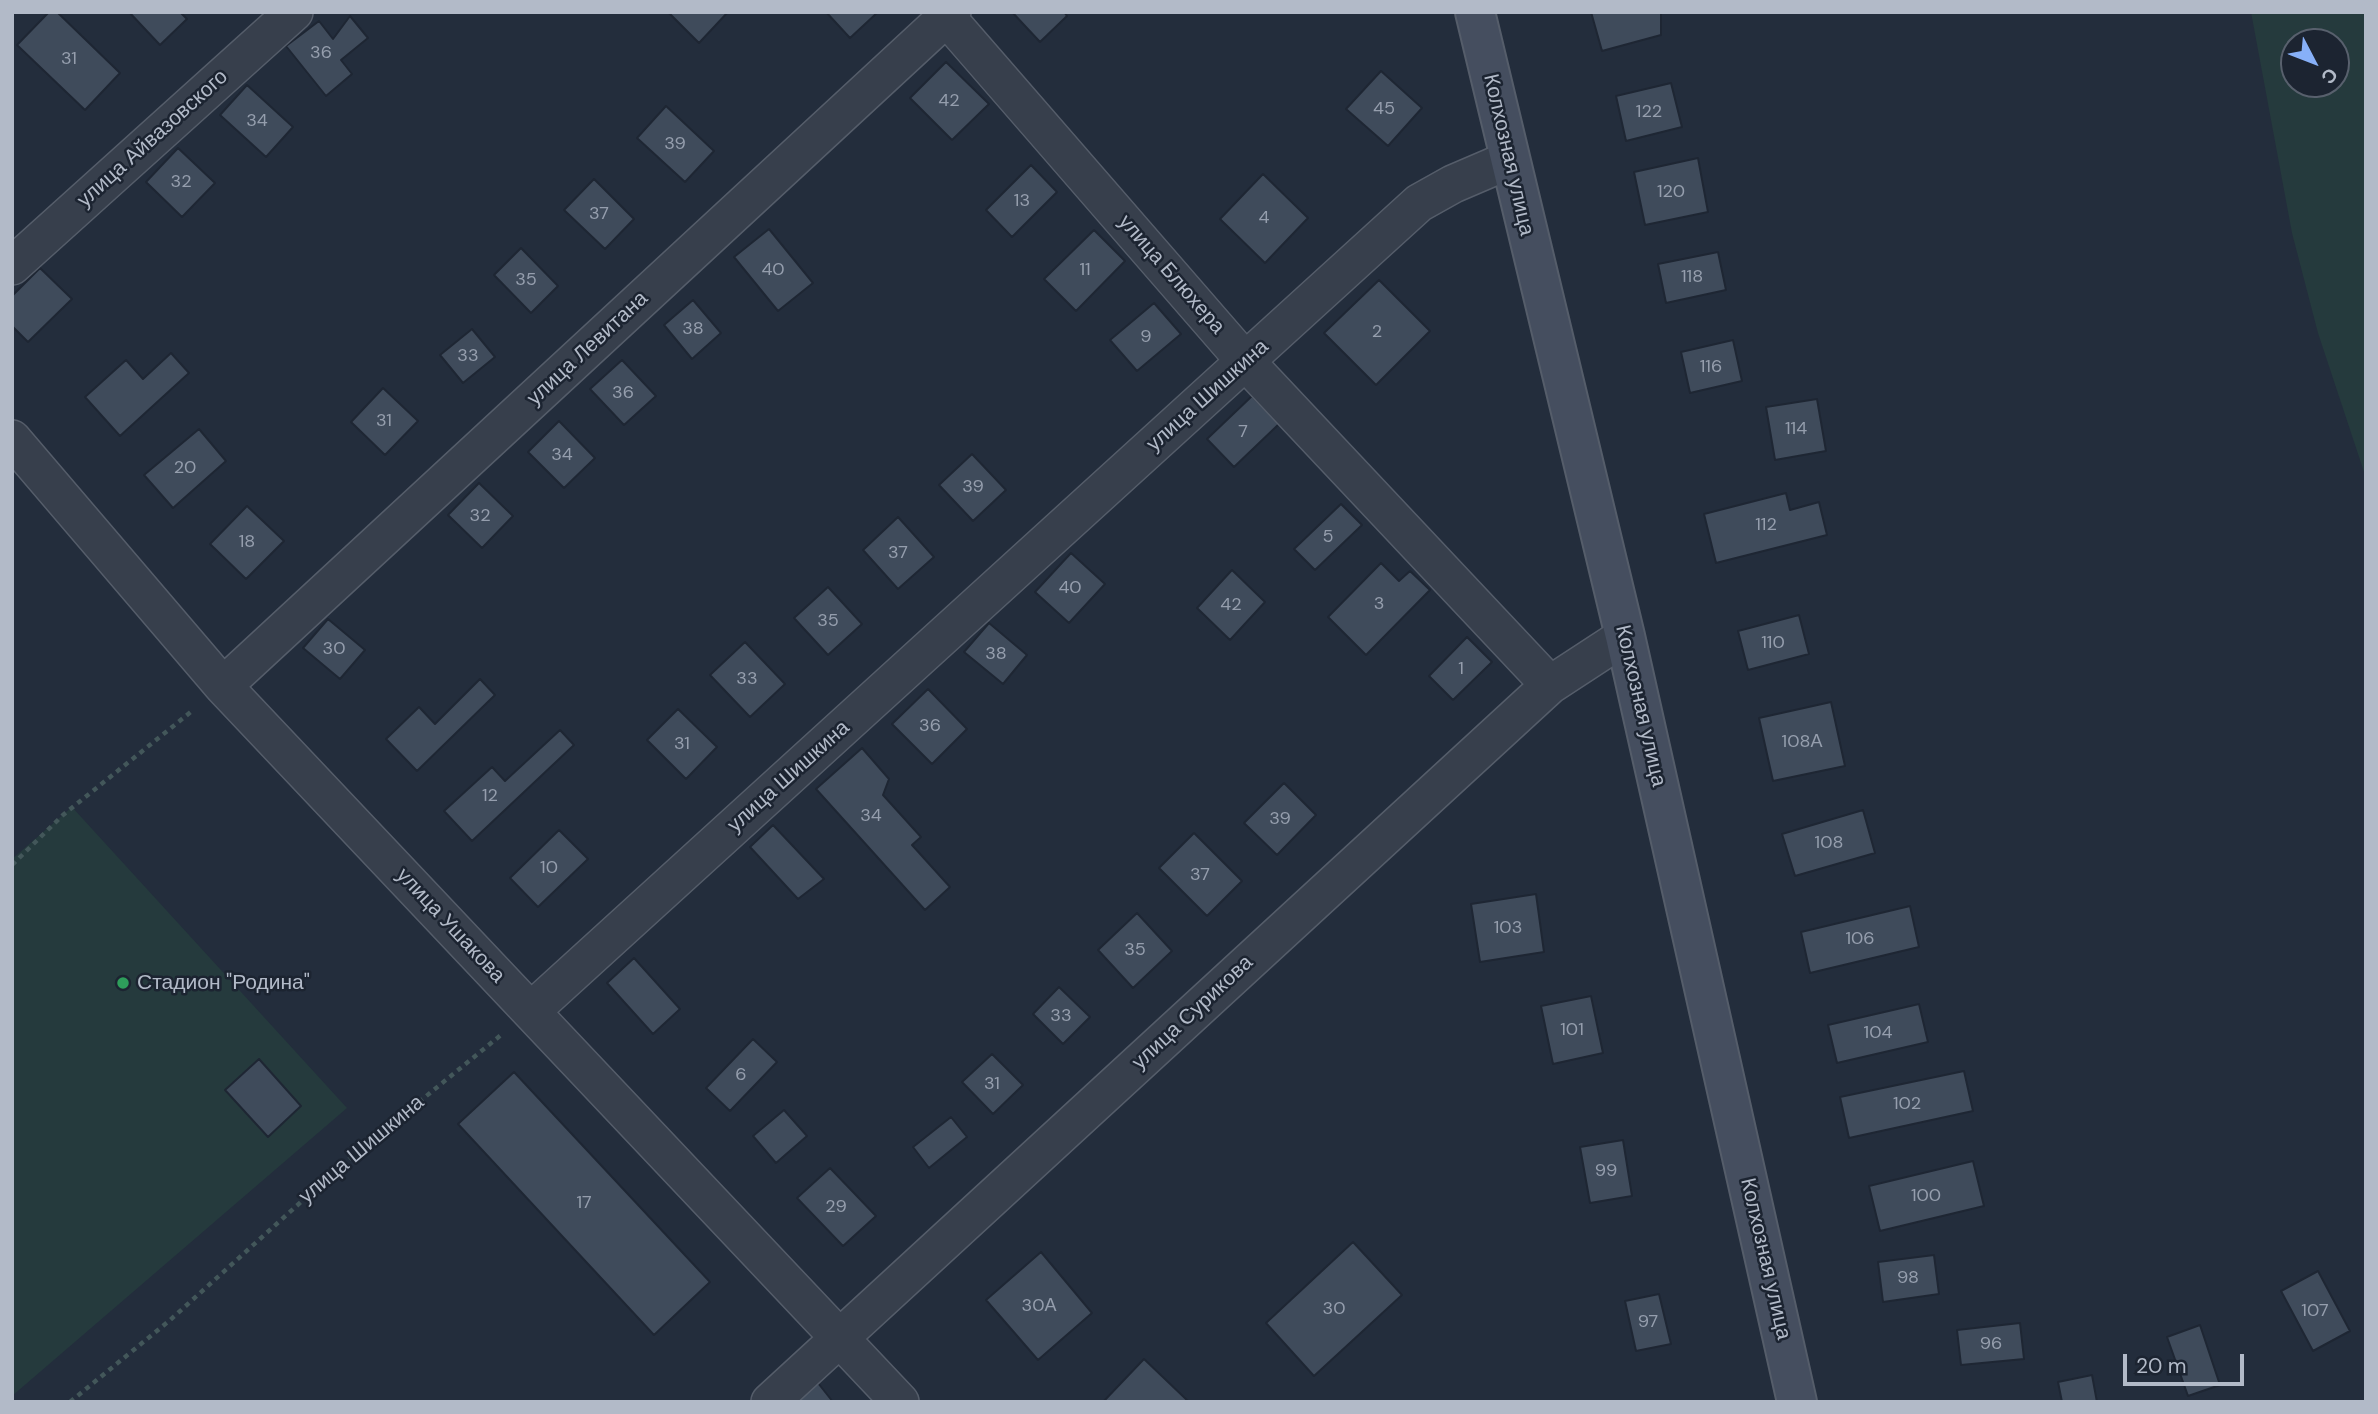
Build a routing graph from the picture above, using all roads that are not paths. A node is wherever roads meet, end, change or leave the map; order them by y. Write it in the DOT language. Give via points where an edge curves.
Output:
graph roads {
  1 [pos="295,12"];
  2 [pos="1475,12"];
  3 [pos="947,14"];
  4 [pos="1509,160"];
  5 [pos="12,265"];
  6 [pos="1246,362"];
  7 [pos="12,439"];
  8 [pos="1625,636"];
  9 [pos="1550,685"];
  10 [pos="223,686"];
  11 [pos="531,1011"];
  12 [pos="840,1338"];
  13 [pos="770,1402"];
  14 [pos="900,1402"];
  15 [pos="1797,1402"];
  1 -- 5 [label="street, улица Айвазовского"];
  2 -- 4 [label="main road, Колхозная улица"];
  3 -- 6 [label="street, улица Блюхера"];
  3 -- 10 [label="street, улица Левитана"];
  4 -- 6 [label="street, улица Шишкина" via="1419,203"];
  4 -- 8 [label="main road, Колхозная улица"];
  6 -- 9 [label="street, улица Блюхера"];
  6 -- 11 [label="street, улица Шишкина"];
  7 -- 10 [label="street, улица Ушакова"];
  8 -- 9 [label="street, улица Сурикова"];
  8 -- 15 [label="main road, Колхозная улица"];
  9 -- 12 [label="street, улица Сурикова"];
  10 -- 11 [label="street, улица Ушакова"];
  11 -- 12 [label="street, улица Ушакова"];
  12 -- 13 [label="street, улица Сурикова"];
  12 -- 14 [label="street, улица Ушакова"];
}
